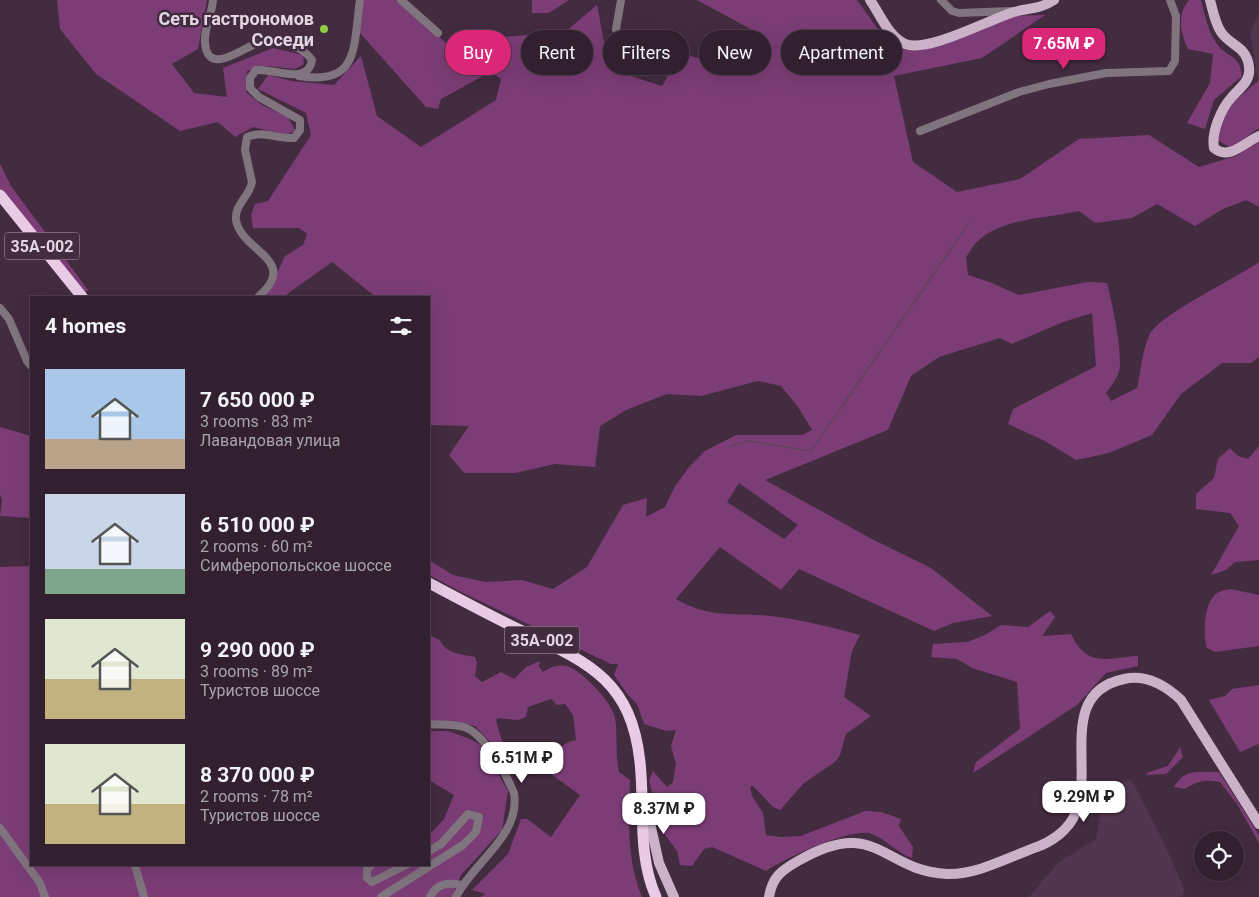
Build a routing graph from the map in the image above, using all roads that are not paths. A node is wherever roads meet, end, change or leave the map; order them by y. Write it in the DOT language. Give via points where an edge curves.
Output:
graph roads {
  1 [pos="213,0"];
  2 [pos="360,0"];
  3 [pos="401,0"];
  4 [pos="622,0"];
  5 [pos="870,0"];
  6 [pos="940,0"];
  7 [pos="1054,0"];
  8 [pos="1170,0"];
  9 [pos="1210,0"];
  10 [pos="1015,12"];
  11 [pos="616,29"];
  12 [pos="438,33"];
  13 [pos="296,75"];
  14 [pos="920,131"];
  15 [pos="1259,136"];
  16 [pos="0,195"];
  17 [pos="0,203"];
  18 [pos="74,296"];
  19 [pos="81,296"];
  20 [pos="259,296"];
  21 [pos="0,308"];
  22 [pos="30,365"];
  23 [pos="430,583"];
  24 [pos="430,591"];
  25 [pos="430,724"];
  26 [pos="642,778"];
  27 [pos="1259,824"];
  28 [pos="0,828"];
  29 [pos="430,850"];
  30 [pos="135,866"];
  31 [pos="370,866"];
  32 [pos="404,866"];
  33 [pos="430,866"];
  34 [pos="430,866"];
  35 [pos="462,885"];
  36 [pos="45,897"];
  37 [pos="144,897"];
  38 [pos="381,897"];
  39 [pos="430,897"];
  40 [pos="456,897"];
  41 [pos="650,897"];
  42 [pos="656,897"];
  43 [pos="674,897"];
  44 [pos="770,897"];
  1 -- 13 [label="street" via="205,42 208,53 215,59 225,60 260,42 291,45 306,52 312,60 305,73"];
  2 -- 13 [label="street" via="348,65 340,74 327,78"];
  3 -- 12 [label="street"];
  4 -- 11 [label="street"];
  5 -- 10 [label="main road" via="890,31 907,44 934,43"];
  6 -- 10 [label="street" via="959,13"];
  7 -- 10 [label="main road" via="1037,8"];
  8 -- 14 [label="street" via="1176,16 1175,61 1168,71 1106,73 1049,84 1019,92"];
  9 -- 15 [label="main road" via="1222,33 1239,46 1250,67 1246,83 1230,98 1223,111 1214,135 1214,148 1232,152"];
  13 -- 20 [label="street" via="268,69 256,70 250,78 250,88 259,96 300,120 300,130 294,138 259,132 247,137 245,150 252,182 238,207 236,220 240,230 272,263 273,278"];
  16 -- 19 [label="highway, 35А-002"];
  17 -- 18 [label="highway, 35А-002"];
  21 -- 22 [label="street" via="9,319"];
  23 -- 26 [label="highway, 35А-002" via="474,608 575,657 599,673 616,691 632,724"];
  24 -- 41 [label="highway, 35А-002" via="584,668 596,676 612,695 630,741 637,844"];
  25 -- 35 [label="street" via="464,727 474,732 484,742 514,793 510,823"];
  26 -- 42 [label="highway, 35А-002" via="645,864"];
  26 -- 43 [label="main road" via="650,830 659,863"];
  27 -- 44 [label="main road" via="1181,700 1156,682 1141,677 1126,678 1098,691 1082,718 1081,797 1068,827 1055,837 1038,847 973,870 951,874 922,870 863,843 836,844 783,870 774,880"];
  28 -- 36 [label="street" via="40,883"];
  29 -- 34 [label="street" via="442,844 468,814 479,816 476,832 463,845"];
  30 -- 37 [label="street"];
  31 -- 32 [label="street" via="367,878 372,882"];
  33 -- 38 [label="street"];
  35 -- 39 [label="street" via="448,882 434,889"];
  35 -- 40 [label="street"];
}
